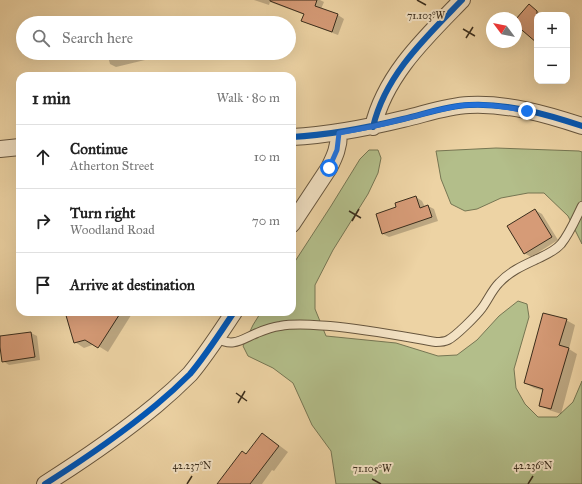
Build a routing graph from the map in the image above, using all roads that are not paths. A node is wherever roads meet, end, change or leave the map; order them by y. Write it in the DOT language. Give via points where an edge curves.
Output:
graph roads {
  1 [pos="462,0"];
  2 [pos="582,126"];
  3 [pos="372,127"];
  4 [pos="339,133"];
  5 [pos="296,138"];
  6 [pos="16,148"];
  7 [pos="0,149"];
  8 [pos="582,206"];
  9 [pos="296,218"];
  10 [pos="231,316"];
  11 [pos="217,338"];
  12 [pos="45,484"];
  1 -- 3 [label="street" via="402,66 380,104"];
  2 -- 3 [label="street" via="504,106 467,105"];
  3 -- 4 [label="street"];
  4 -- 5 [label="street"];
  4 -- 9 [label="street" via="334,159"];
  6 -- 7 [label="street"];
  8 -- 11 [label="lane" via="567,235 558,246 506,277 473,318 448,340 436,342 354,328 305,324 267,329 235,342"];
  10 -- 11 [label="street"];
  11 -- 12 [label="street" via="180,384 164,398 112,439"];
}
